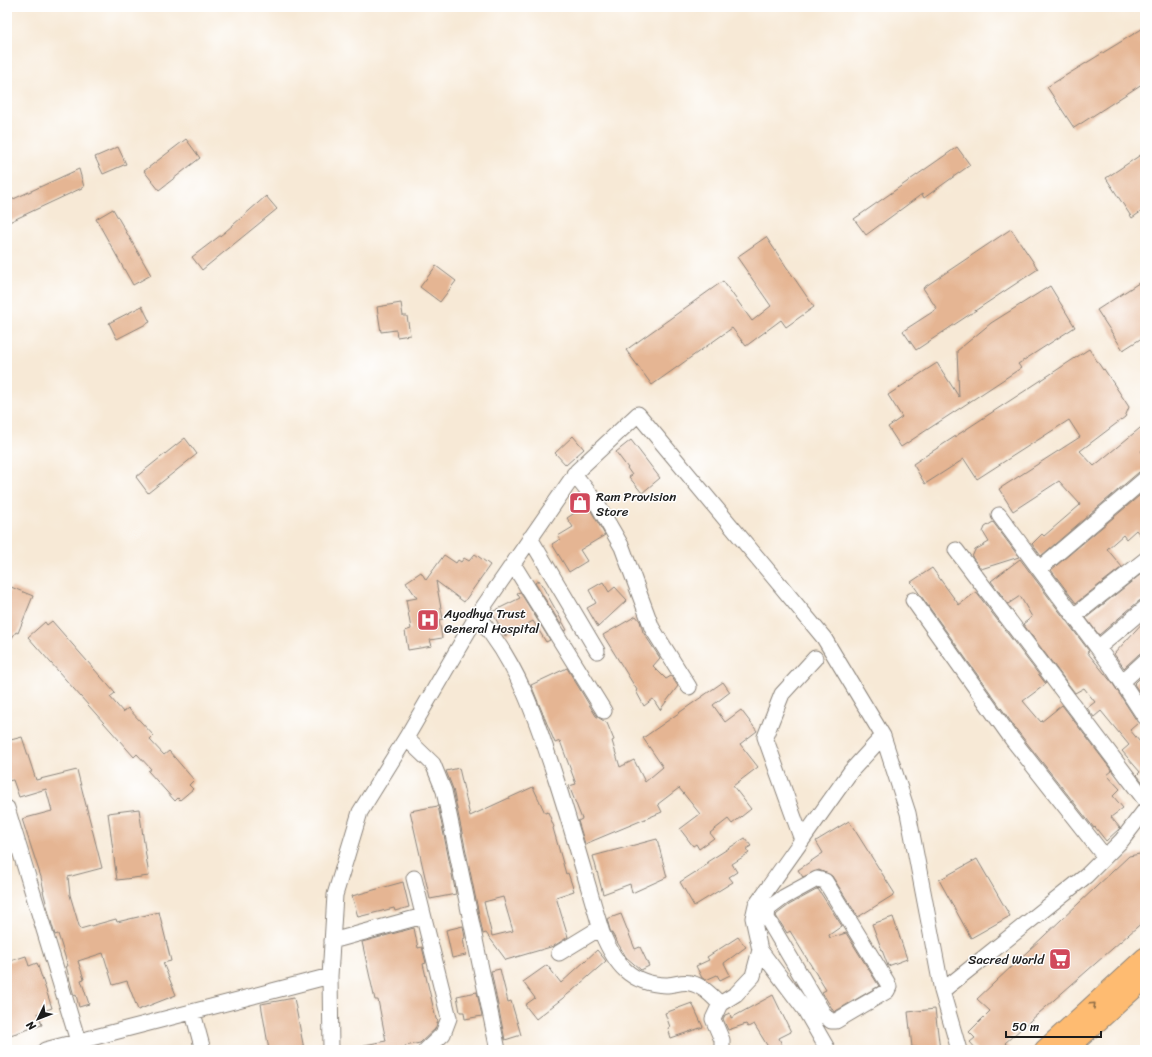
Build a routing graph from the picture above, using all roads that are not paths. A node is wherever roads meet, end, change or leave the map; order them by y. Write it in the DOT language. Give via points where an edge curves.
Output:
graph roads {
  1 [pos="574,474"];
  2 [pos="1145,478"];
  3 [pos="999,515"];
  4 [pos="530,538"];
  5 [pos="956,550"];
  6 [pos="1145,560"];
  7 [pos="513,564"];
  8 [pos="1039,570"];
  9 [pos="913,600"];
  10 [pos="1145,608"];
  11 [pos="477,616"];
  12 [pos="1074,616"];
  13 [pos="1098,648"];
  14 [pos="597,651"];
  15 [pos="815,658"];
  16 [pos="1145,661"];
  17 [pos="1122,682"];
  18 [pos="689,687"];
  19 [pos="604,711"];
  20 [pos="1145,717"];
  21 [pos="883,736"];
  22 [pos="406,738"];
  23 [pos="1145,800"];
  24 [pos="7,808"];
  25 [pos="1145,810"];
  26 [pos="802,840"];
  27 [pos="1105,857"];
  28 [pos="414,878"];
  29 [pos="756,905"];
  30 [pos="423,916"];
  31 [pos="767,918"];
  32 [pos="600,928"];
  33 [pos="332,941"];
  34 [pos="760,950"];
  35 [pos="559,953"];
  36 [pos="1145,956"];
  37 [pos="330,976"];
  38 [pos="1145,979"];
  39 [pos="942,991"];
  40 [pos="720,1004"];
  41 [pos="193,1013"];
  42 [pos="78,1041"];
  43 [pos="45,1050"];
  44 [pos="203,1050"];
  45 [pos="331,1050"];
  46 [pos="426,1050"];
  47 [pos="498,1050"];
  48 [pos="722,1050"];
  49 [pos="828,1050"];
  50 [pos="959,1050"];
  51 [pos="1044,1050"];
  52 [pos="1067,1050"];
  1 -- 4 [label="street"];
  1 -- 18 [label="street" via="596,502 622,547 652,628"];
  1 -- 21 [label="street" via="638,414 824,638"];
  2 -- 8 [label="street"];
  3 -- 8 [label="street"];
  4 -- 7 [label="street"];
  4 -- 14 [label="street"];
  5 -- 23 [label="street"];
  6 -- 12 [label="street"];
  7 -- 11 [label="street"];
  7 -- 19 [label="street"];
  8 -- 12 [label="street"];
  9 -- 27 [label="street" via="1012,739"];
  10 -- 13 [label="street"];
  11 -- 22 [label="street"];
  11 -- 32 [label="street" via="494,636 513,666 536,719"];
  12 -- 13 [label="street"];
  13 -- 17 [label="street"];
  15 -- 26 [label="street" via="782,694 766,737"];
  16 -- 17 [label="street"];
  17 -- 20 [label="street"];
  21 -- 26 [label="street" via="851,771"];
  21 -- 39 [label="street" via="908,813"];
  22 -- 33 [label="street" via="360,812 334,895"];
  22 -- 47 [label="street" via="433,764 444,791"];
  24 -- 42 [label="street"];
  25 -- 27 [label="street"];
  26 -- 29 [label="street"];
  27 -- 39 [label="street" via="1086,876"];
  28 -- 30 [label="street"];
  29 -- 31 [label="street"];
  29 -- 34 [label="street" via="753,918"];
  30 -- 33 [label="street"];
  30 -- 46 [label="street" via="449,1018 443,1034"];
  31 -- 31 [label="street" via="831,1021 836,1022 887,991 887,982 825,881 817,879 784,897 768,909"];
  32 -- 35 [label="street"];
  32 -- 40 [label="street" via="610,953 626,971 649,984 672,985 690,982 706,991"];
  33 -- 37 [label="street"];
  34 -- 40 [label="street" via="753,976 736,994"];
  34 -- 49 [label="street" via="805,1010"];
  51 -- 36 [label="main road, one-way"];
  37 -- 41 [label="street"];
  37 -- 45 [label="street"];
  38 -- 52 [label="main road"];
  39 -- 50 [label="street"];
  40 -- 48 [label="street" via="713,1019 722,1040"];
  41 -- 42 [label="street"];
  41 -- 44 [label="street"];
  42 -- 43 [label="street"];
}
